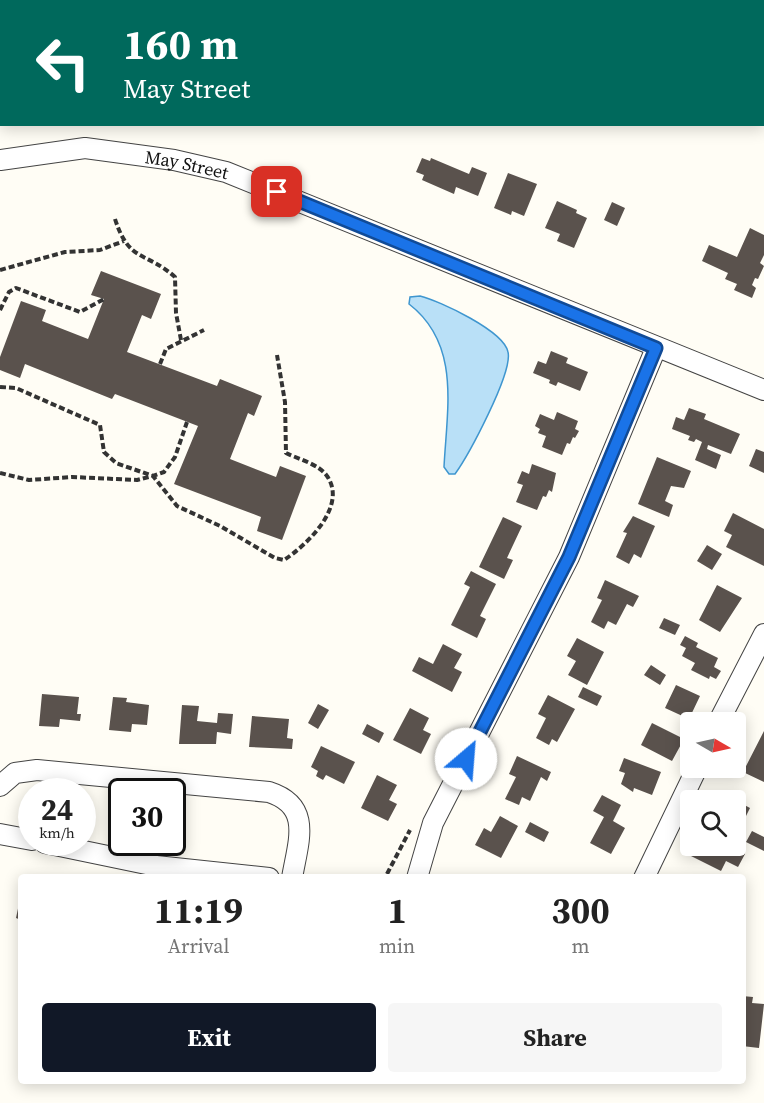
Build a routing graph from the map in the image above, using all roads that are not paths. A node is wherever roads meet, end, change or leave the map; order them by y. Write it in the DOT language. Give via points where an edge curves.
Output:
graph roads {
  1 [pos="0,159"];
  2 [pos="656,348"];
  3 [pos="764,390"];
  4 [pos="764,634"];
  5 [pos="724,712"];
  6 [pos="692,778"];
  7 [pos="0,786"];
  8 [pos="0,834"];
  9 [pos="18,837"];
  10 [pos="96,854"];
  11 [pos="231,874"];
  12 [pos="293,874"];
  13 [pos="418,874"];
  14 [pos="646,874"];
  1 -- 2 [label="street, May Street" via="85,148 163,158 226,172"];
  2 -- 3 [label="street, May Street"];
  2 -- 13 [label="street" via="569,557 433,823"];
  4 -- 5 [label="street"];
  6 -- 14 [label="street"];
  7 -- 12 [label="street" via="15,772 36,770 279,795 294,807 300,819"];
  8 -- 9 [label="street"];
  10 -- 11 [label="street" via="156,866"];
}
